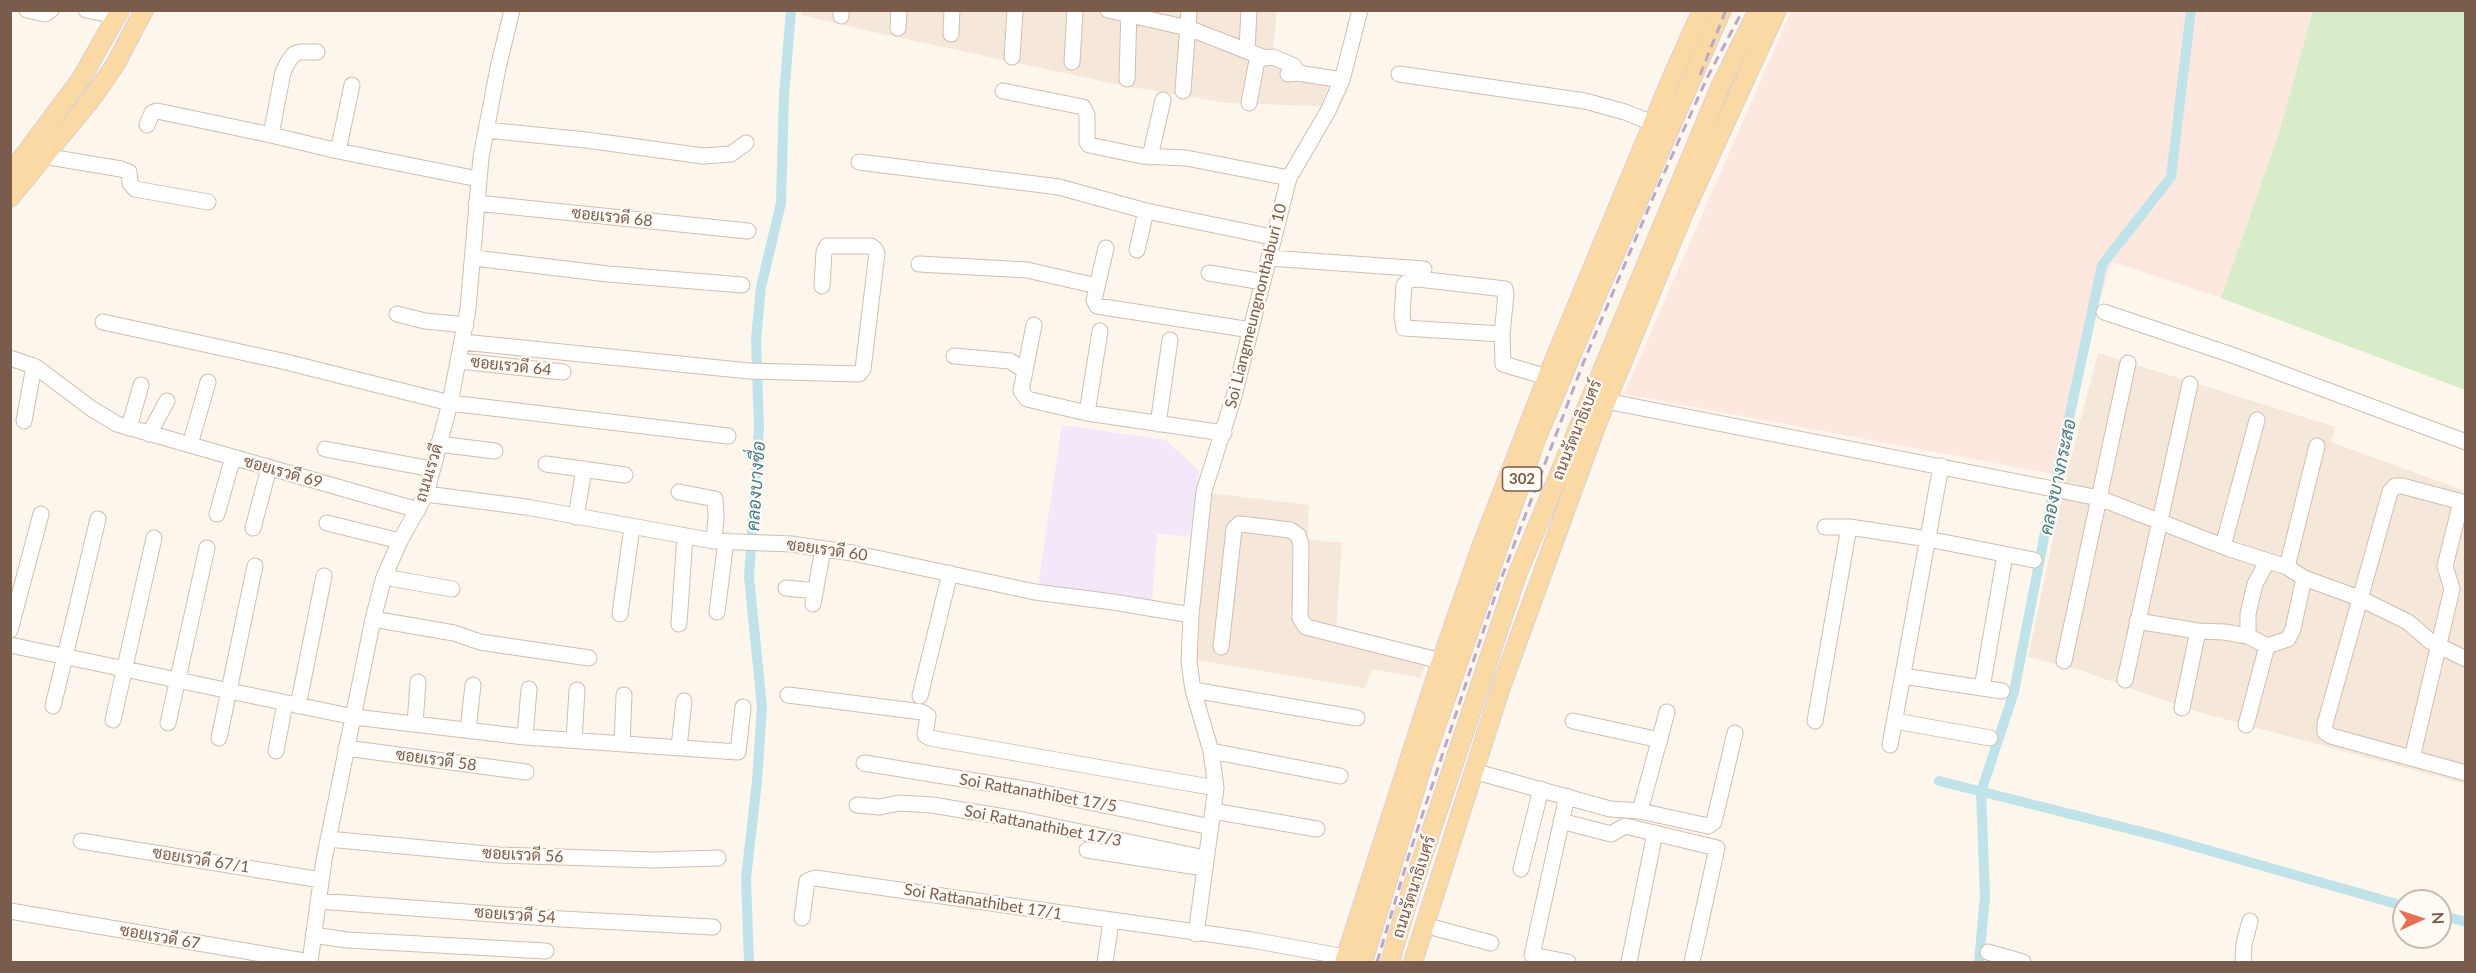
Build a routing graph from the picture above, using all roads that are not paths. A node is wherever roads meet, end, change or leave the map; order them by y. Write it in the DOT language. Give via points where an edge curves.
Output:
graph roads {
  1 [pos="27,10"];
  2 [pos="51,10"];
  3 [pos="86,10"];
  4 [pos="144,10"];
  5 [pos="512,10"];
  6 [pos="899,10"];
  7 [pos="952,10"];
  8 [pos="1015,10"];
  9 [pos="1074,10"];
  10 [pos="1107,10"];
  11 [pos="1189,10"];
  12 [pos="1249,10"];
  13 [pos="1360,10"];
  14 [pos="1702,10"];
  15 [pos="1722,10"];
  16 [pos="1758,10"];
  17 [pos="1777,10"];
  18 [pos="124,12"];
  19 [pos="1129,13"];
  20 [pos="898,28"];
  21 [pos="1188,28"];
  22 [pos="951,34"];
  23 [pos="317,52"];
  24 [pos="1256,55"];
  25 [pos="1012,57"];
  26 [pos="1072,62"];
  27 [pos="1399,74"];
  28 [pos="1127,79"];
  29 [pos="1342,80"];
  30 [pos="352,85"];
  31 [pos="1003,91"];
  32 [pos="1183,91"];
  33 [pos="1163,100"];
  34 [pos="1249,103"];
  35 [pos="71,123"];
  36 [pos="1652,123"];
  37 [pos="147,125"];
  38 [pos="486,130"];
  39 [pos="271,135"];
  40 [pos="746,143"];
  41 [pos="338,151"];
  42 [pos="1710,153"];
  43 [pos="26,154"];
  44 [pos="1150,157"];
  45 [pos="859,162"];
  46 [pos="10,174"];
  47 [pos="1289,178"];
  48 [pos="477,179"];
  49 [pos="10,198"];
  50 [pos="208,202"];
  51 [pos="476,203"];
  52 [pos="1146,211"];
  53 [pos="1662,222"];
  54 [pos="748,231"];
  55 [pos="1272,237"];
  56 [pos="1106,248"];
  57 [pos="1137,250"];
  58 [pos="474,258"];
  59 [pos="1269,258"];
  60 [pos="919,264"];
  61 [pos="1425,269"];
  62 [pos="1209,273"];
  63 [pos="1263,282"];
  64 [pos="742,285"];
  65 [pos="822,286"];
  66 [pos="1097,286"];
  67 [pos="1575,308"];
  68 [pos="2104,312"];
  69 [pos="397,314"];
  70 [pos="103,322"];
  71 [pos="466,325"];
  72 [pos="1034,325"];
  73 [pos="1251,330"];
  74 [pos="1100,331"];
  75 [pos="1502,334"];
  76 [pos="1170,340"];
  77 [pos="463,342"];
  78 [pos="954,356"];
  79 [pos="10,358"];
  80 [pos="459,361"];
  81 [pos="2128,363"];
  82 [pos="34,366"];
  83 [pos="1024,369"];
  84 [pos="563,372"];
  85 [pos="1547,377"];
  86 [pos="208,382"];
  87 [pos="2190,384"];
  88 [pos="141,385"];
  89 [pos="167,401"];
  90 [pos="1606,401"];
  91 [pos="450,403"];
  92 [pos="1087,413"];
  93 [pos="2257,420"];
  94 [pos="24,421"];
  95 [pos="1158,424"];
  96 [pos="129,428"];
  97 [pos="1224,433"];
  98 [pos="148,434"];
  99 [pos="728,436"];
  100 [pos="1537,437"];
  101 [pos="2466,442"];
  102 [pos="438,444"];
  103 [pos="190,446"];
  104 [pos="2318,446"];
  105 [pos="326,449"];
  106 [pos="495,451"];
  107 [pos="232,457"];
  108 [pos="546,464"];
  109 [pos="1941,466"];
  110 [pos="269,468"];
  111 [pos="432,469"];
  112 [pos="584,469"];
  113 [pos="625,475"];
  114 [pos="679,492"];
  115 [pos="426,494"];
  116 [pos="2099,498"];
  117 [pos="2463,502"];
  118 [pos="418,510"];
  119 [pos="41,514"];
  120 [pos="217,514"];
  121 [pos="576,517"];
  122 [pos="98,519"];
  123 [pos="2160,522"];
  124 [pos="327,523"];
  125 [pos="632,527"];
  126 [pos="1825,527"];
  127 [pos="1850,527"];
  128 [pos="253,528"];
  129 [pos="685,536"];
  130 [pos="154,538"];
  131 [pos="1928,539"];
  132 [pos="399,541"];
  133 [pos="720,541"];
  134 [pos="2223,546"];
  135 [pos="207,548"];
  136 [pos="823,549"];
  137 [pos="2005,555"];
  138 [pos="2034,560"];
  139 [pos="2267,562"];
  140 [pos="255,566"];
  141 [pos="2287,567"];
  142 [pos="950,573"];
  143 [pos="324,576"];
  144 [pos="384,577"];
  145 [pos="2304,578"];
  146 [pos="786,588"];
  147 [pos="452,589"];
  148 [pos="2359,598"];
  149 [pos="717,612"];
  150 [pos="620,614"];
  151 [pos="1191,615"];
  152 [pos="373,619"];
  153 [pos="2137,621"];
  154 [pos="679,624"];
  155 [pos="10,630"];
  156 [pos="2198,631"];
  157 [pos="2248,636"];
  158 [pos="10,645"];
  159 [pos="2267,646"];
  160 [pos="1221,647"];
  161 [pos="2440,647"];
  162 [pos="65,656"];
  163 [pos="590,658"];
  164 [pos="2466,659"];
  165 [pos="1441,661"];
  166 [pos="2064,661"];
  167 [pos="124,669"];
  168 [pos="1903,676"];
  169 [pos="178,680"];
  170 [pos="2125,680"];
  171 [pos="418,682"];
  172 [pos="473,685"];
  173 [pos="1982,688"];
  174 [pos="529,689"];
  175 [pos="577,690"];
  176 [pos="1193,690"];
  177 [pos="229,691"];
  178 [pos="2002,691"];
  179 [pos="624,695"];
  180 [pos="788,695"];
  181 [pos="920,696"];
  182 [pos="684,701"];
  183 [pos="291,704"];
  184 [pos="53,706"];
  185 [pos="743,706"];
  186 [pos="2182,708"];
  187 [pos="1667,712"];
  188 [pos="1472,713"];
  189 [pos="354,717"];
  190 [pos="1357,718"];
  191 [pos="113,720"];
  192 [pos="1573,720"];
  193 [pos="1895,720"];
  194 [pos="1815,721"];
  195 [pos="168,723"];
  196 [pos="415,724"];
  197 [pos="2246,724"];
  198 [pos="468,730"];
  199 [pos="1736,733"];
  200 [pos="525,737"];
  201 [pos="219,738"];
  202 [pos="1990,738"];
  203 [pos="574,740"];
  204 [pos="1660,740"];
  205 [pos="622,744"];
  206 [pos="1890,745"];
  207 [pos="679,747"];
  208 [pos="346,748"];
  209 [pos="276,751"];
  210 [pos="1211,751"];
  211 [pos="2412,758"];
  212 [pos="864,763"];
  213 [pos="1423,764"];
  214 [pos="1473,771"];
  215 [pos="526,772"];
  216 [pos="2466,773"];
  217 [pos="1340,776"];
  218 [pos="1216,788"];
  219 [pos="1541,789"];
  220 [pos="1567,796"];
  221 [pos="857,805"];
  222 [pos="1213,811"];
  223 [pos="1640,811"];
  224 [pos="1460,812"];
  225 [pos="1561,821"];
  226 [pos="1211,827"];
  227 [pos="1317,829"];
  228 [pos="1655,833"];
  229 [pos="328,838"];
  230 [pos="81,840"];
  231 [pos="1088,849"];
  232 [pos="718,858"];
  233 [pos="1376,859"];
  234 [pos="1204,863"];
  235 [pos="1521,869"];
  236 [pos="321,880"];
  237 [pos="318,901"];
  238 [pos="10,911"];
  239 [pos="802,918"];
  240 [pos="2250,921"];
  241 [pos="1111,922"];
  242 [pos="1424,926"];
  243 [pos="713,927"];
  244 [pos="1196,934"];
  245 [pos="313,935"];
  246 [pos="1491,942"];
  247 [pos="546,951"];
  248 [pos="1988,952"];
  249 [pos="1351,961"];
  250 [pos="310,962"];
  251 [pos="1105,963"];
  252 [pos="1390,963"];
  253 [pos="1413,963"];
  254 [pos="1568,963"];
  255 [pos="1629,963"];
  256 [pos="1692,963"];
  257 [pos="2023,963"];
  258 [pos="2243,963"];
  1 -- 2 [label="street" via="45,14"];
  3 -- 18 [label="street"];
  4 -- 35 [label="main road" via="115,64"];
  5 -- 38 [label="street, ถนนเรวดี"];
  6 -- 20 [label="street"];
  7 -- 22 [label="street"];
  8 -- 25 [label="street"];
  9 -- 26 [label="street"];
  10 -- 19 [label="street"];
  11 -- 21 [label="street"];
  12 -- 24 [label="street"];
  13 -- 29 [label="street, Soi Liangmeungnonthaburi 10"];
  14 -- 36 [label="main road, 302"];
  15 -- 100 [label="main road, ถนนรัตนาธิเบศร์ / 302"];
  16 -- 53 [label="main road, ถนนรัตนาธิเบศร์ / 302"];
  17 -- 42 [label="main road, ถนนรัตนาธิเบศร์"];
  18 -- 35 [label="main road" via="98,75"];
  18 -- 43 [label="main road" via="81,80"];
  19 -- 21 [label="street"];
  19 -- 28 [label="street"];
  21 -- 24 [label="street"];
  21 -- 32 [label="street"];
  23 -- 39 [label="street" via="294,54 288,62"];
  24 -- 29 [label="street" via="1270,68 1289,74"];
  24 -- 34 [label="street"];
  27 -- 36 [label="street" via="1585,101"];
  29 -- 47 [label="street, Soi Liangmeungnonthaburi 10" via="1329,111"];
  30 -- 41 [label="street"];
  31 -- 44 [label="street" via="1083,107 1089,145"];
  33 -- 44 [label="street"];
  35 -- 43 [label="main road"];
  36 -- 67 [label="main road, 302"];
  37 -- 39 [label="street" via="157,111"];
  38 -- 40 [label="street" via="704,156 731,154"];
  38 -- 48 [label="street, ถนนเรวดี"];
  39 -- 41 [label="street"];
  41 -- 48 [label="street"];
  42 -- 53 [label="main road"];
  42 -- 90 [label="main road, ถนนรัตนาธิเบศร์"];
  43 -- 46 [label="main road"];
  43 -- 49 [label="main road"];
  43 -- 50 [label="street" via="124,170 135,189"];
  44 -- 47 [label="street" via="1186,158"];
  45 -- 52 [label="street" via="1059,187"];
  47 -- 55 [label="street, Soi Liangmeungnonthaburi 10"];
  48 -- 51 [label="street, ถนนเรวดี"];
  51 -- 54 [label="street, ซอยเรวดี 68"];
  51 -- 58 [label="street, ถนนเรวดี"];
  52 -- 55 [label="street"];
  52 -- 57 [label="street"];
  53 -- 188 [label="main road, ถนนรัตนาธิเบศร์ / 302" via="1517,575"];
  55 -- 59 [label="street, Soi Liangmeungnonthaburi 10"];
  56 -- 66 [label="street"];
  58 -- 64 [label="street"];
  58 -- 71 [label="street, ถนนเรวดี"];
  59 -- 61 [label="street"];
  59 -- 63 [label="street, Soi Liangmeungnonthaburi 10"];
  60 -- 66 [label="street" via="1027,270"];
  62 -- 63 [label="street"];
  63 -- 73 [label="street, Soi Liangmeungnonthaburi 10"];
  65 -- 77 [label="street" via="827,246 875,249 863,369 857,374 748,371"];
  66 -- 73 [label="street" via="1096,306"];
  67 -- 85 [label="main road, 302"];
  67 -- 100 [label="main road"];
  68 -- 101 [label="street"];
  69 -- 71 [label="street"];
  70 -- 91 [label="street"];
  71 -- 77 [label="street, ถนนเรวดี"];
  72 -- 83 [label="street"];
  73 -- 97 [label="street, Soi Liangmeungnonthaburi 10"];
  74 -- 92 [label="street"];
  75 -- 75 [label="street" via="1504,289 1412,279 1404,285 1404,328"];
  75 -- 85 [label="street" via="1503,364"];
  76 -- 95 [label="street"];
  77 -- 80 [label="street, ถนนเรวดี"];
  78 -- 83 [label="street" via="1010,361"];
  79 -- 82 [label="street, ซอยเรวดี 69"];
  80 -- 84 [label="street, ซอยเรวดี 64"];
  80 -- 91 [label="street, ถนนเรวดี"];
  81 -- 116 [label="street"];
  82 -- 94 [label="street"];
  82 -- 96 [label="street, ซอยเรวดี 69" via="111,421"];
  83 -- 92 [label="street" via="1024,398"];
  85 -- 165 [label="main road, 302"];
  86 -- 103 [label="street"];
  87 -- 123 [label="street"];
  88 -- 96 [label="street"];
  89 -- 98 [label="street"];
  90 -- 109 [label="street"];
  90 -- 214 [label="main road, ถนนรัตนาธิเบศร์"];
  91 -- 99 [label="street"];
  91 -- 102 [label="street, ถนนเรวดี"];
  92 -- 95 [label="street"];
  93 -- 134 [label="street"];
  95 -- 97 [label="street"];
  96 -- 98 [label="street, ซอยเรวดี 69"];
  97 -- 151 [label="street, Soi Liangmeungnonthaburi 10" via="1204,491"];
  98 -- 103 [label="street, ซอยเรวดี 69"];
  100 -- 213 [label="main road, ถนนรัตนาธิเบศร์ / 302"];
  102 -- 106 [label="street"];
  102 -- 111 [label="street, ถนนเรวดี"];
  103 -- 107 [label="street, ซอยเรวดี 69"];
  104 -- 141 [label="street"];
  105 -- 111 [label="street"];
  107 -- 110 [label="street, ซอยเรวดี 69"];
  107 -- 120 [label="street"];
  108 -- 112 [label="street"];
  109 -- 116 [label="street"];
  109 -- 131 [label="street"];
  110 -- 118 [label="street, ซอยเรวดี 69"];
  110 -- 128 [label="street"];
  111 -- 115 [label="street, ถนนเรวดี"];
  112 -- 113 [label="street"];
  112 -- 121 [label="street"];
  114 -- 133 [label="street" via="714,499"];
  115 -- 118 [label="street, ถนนเรวดี"];
  115 -- 121 [label="street, ซอยเรวดี 60"];
  116 -- 123 [label="street"];
  116 -- 166 [label="street"];
  117 -- 148 [label="street" via="2395,486"];
  117 -- 161 [label="street" via="2445,566 2452,589"];
  118 -- 132 [label="street, ถนนเรวดี"];
  119 -- 155 [label="street"];
  121 -- 125 [label="street, ซอยเรวดี 60"];
  122 -- 162 [label="street"];
  123 -- 134 [label="street"];
  123 -- 153 [label="street"];
  124 -- 132 [label="street"];
  125 -- 129 [label="street, ซอยเรวดี 60"];
  125 -- 150 [label="street"];
  126 -- 127 [label="street"];
  127 -- 131 [label="street"];
  127 -- 194 [label="street"];
  129 -- 133 [label="street, ซอยเรวดี 60"];
  129 -- 154 [label="street"];
  130 -- 167 [label="street"];
  131 -- 137 [label="street"];
  131 -- 168 [label="street"];
  132 -- 144 [label="street, ถนนเรวดี"];
  133 -- 136 [label="street, ซอยเรวดี 60"];
  133 -- 149 [label="street"];
  134 -- 139 [label="street"];
  135 -- 169 [label="street"];
  136 -- 142 [label="street, ซอยเรวดี 60"];
  136 -- 146 [label="street" via="815,598"];
  137 -- 138 [label="street"];
  137 -- 173 [label="street"];
  139 -- 141 [label="street"];
  139 -- 157 [label="street" via="2255,584"];
  140 -- 177 [label="street"];
  141 -- 145 [label="street"];
  142 -- 151 [label="street, ซอยเรวดี 60" via="1035,592"];
  142 -- 181 [label="street"];
  143 -- 183 [label="street"];
  144 -- 147 [label="street"];
  144 -- 152 [label="street, ถนนเรวดี"];
  145 -- 148 [label="street"];
  145 -- 159 [label="street" via="2288,639"];
  148 -- 161 [label="street" via="2408,622"];
  148 -- 211 [label="street" via="2325,732"];
  151 -- 176 [label="street, Soi Liangmeungnonthaburi 10"];
  152 -- 163 [label="street" via="454,633 480,642"];
  152 -- 189 [label="street, ถนนเรวดี"];
  153 -- 156 [label="street"];
  153 -- 170 [label="street"];
  156 -- 157 [label="street"];
  156 -- 186 [label="street"];
  157 -- 159 [label="street"];
  158 -- 162 [label="street"];
  159 -- 197 [label="street"];
  160 -- 165 [label="street" via="1234,529 1239,524 1290,530 1298,535 1299,618 1305,627"];
  161 -- 164 [label="street"];
  161 -- 211 [label="street"];
  162 -- 167 [label="street"];
  162 -- 184 [label="street"];
  165 -- 233 [label="main road, 302"];
  167 -- 169 [label="street"];
  167 -- 191 [label="street"];
  168 -- 173 [label="street"];
  168 -- 193 [label="street"];
  169 -- 177 [label="street"];
  169 -- 195 [label="street"];
  171 -- 196 [label="street"];
  172 -- 198 [label="street"];
  173 -- 178 [label="street"];
  174 -- 200 [label="street"];
  175 -- 203 [label="street"];
  176 -- 190 [label="street"];
  176 -- 210 [label="street, Soi Liangmeungnonthaburi 10"];
  177 -- 183 [label="street"];
  177 -- 201 [label="street"];
  179 -- 205 [label="street"];
  180 -- 218 [label="street" via="922,712 928,716 925,733 930,738"];
  182 -- 207 [label="street"];
  183 -- 189 [label="street"];
  183 -- 209 [label="street"];
  185 -- 207 [label="street" via="738,752"];
  187 -- 204 [label="street"];
  188 -- 224 [label="main road"];
  188 -- 252 [label="main road, ถนนรัตนาธิเบศร์ / 302"];
  189 -- 196 [label="street"];
  189 -- 208 [label="street, ถนนเรวดี"];
  192 -- 204 [label="street"];
  193 -- 202 [label="street"];
  193 -- 206 [label="street"];
  196 -- 198 [label="street"];
  198 -- 200 [label="street"];
  199 -- 223 [label="street" via="1712,825"];
  200 -- 203 [label="street"];
  203 -- 205 [label="street"];
  204 -- 223 [label="street"];
  205 -- 207 [label="street"];
  208 -- 215 [label="street, ซอยเรวดี 58"];
  208 -- 229 [label="street, ถนนเรวดี"];
  210 -- 217 [label="street"];
  210 -- 218 [label="street, Soi Liangmeungnonthaburi 10"];
  211 -- 216 [label="street"];
  212 -- 226 [label="street, Soi Rattanathibet 17/5" via="1030,790"];
  213 -- 233 [label="main road"];
  213 -- 249 [label="main road, ถนนรัตนาธิเบศร์ / 302"];
  214 -- 219 [label="street"];
  214 -- 224 [label="main road, ถนนรัตนาธิเบศร์"];
  218 -- 222 [label="street, Soi Liangmeungnonthaburi 10"];
  219 -- 220 [label="street"];
  219 -- 235 [label="street"];
  220 -- 223 [label="street" via="1611,809"];
  220 -- 225 [label="street"];
  221 -- 234 [label="street, Soi Rattanathibet 17/3" via="944,807 1023,820"];
  222 -- 226 [label="street, Soi Liangmeungnonthaburi 10"];
  222 -- 227 [label="street"];
  224 -- 242 [label="main road, ถนนรัตนาธิเบศร์"];
  225 -- 228 [label="street" via="1611,834 1624,826"];
  225 -- 254 [label="street" via="1532,955"];
  226 -- 234 [label="street, Soi Liangmeungnonthaburi 10"];
  228 -- 255 [label="street"];
  228 -- 256 [label="street" via="1717,848"];
  229 -- 232 [label="street, ซอยเรวดี 56" via="498,855"];
  229 -- 236 [label="street, ถนนเรวดี"];
  230 -- 236 [label="street, ซอยเรวดี 67/1"];
  231 -- 234 [label="street"];
  233 -- 249 [label="main road, 302"];
  234 -- 244 [label="street, Soi Liangmeungnonthaburi 10"];
  236 -- 237 [label="street, ถนนเรวดี"];
  237 -- 243 [label="street, ซอยเรวดี 54"];
  237 -- 245 [label="street, ถนนเรวดี"];
  238 -- 250 [label="street, ซอยเรวดี 67"];
  239 -- 241 [label="street, Soi Rattanathibet 17/1" via="807,881 815,878"];
  240 -- 258 [label="street"];
  241 -- 244 [label="street, Soi Rattanathibet 17/1"];
  241 -- 251 [label="street"];
  242 -- 246 [label="street"];
  242 -- 253 [label="main road, ถนนรัตนาธิเบศร์"];
  244 -- 249 [label="street, Soi Rattanathibet 17/1" via="1256,941"];
  245 -- 247 [label="street"];
  245 -- 250 [label="street, ถนนเรวดี"];
  248 -- 257 [label="street"];
}
